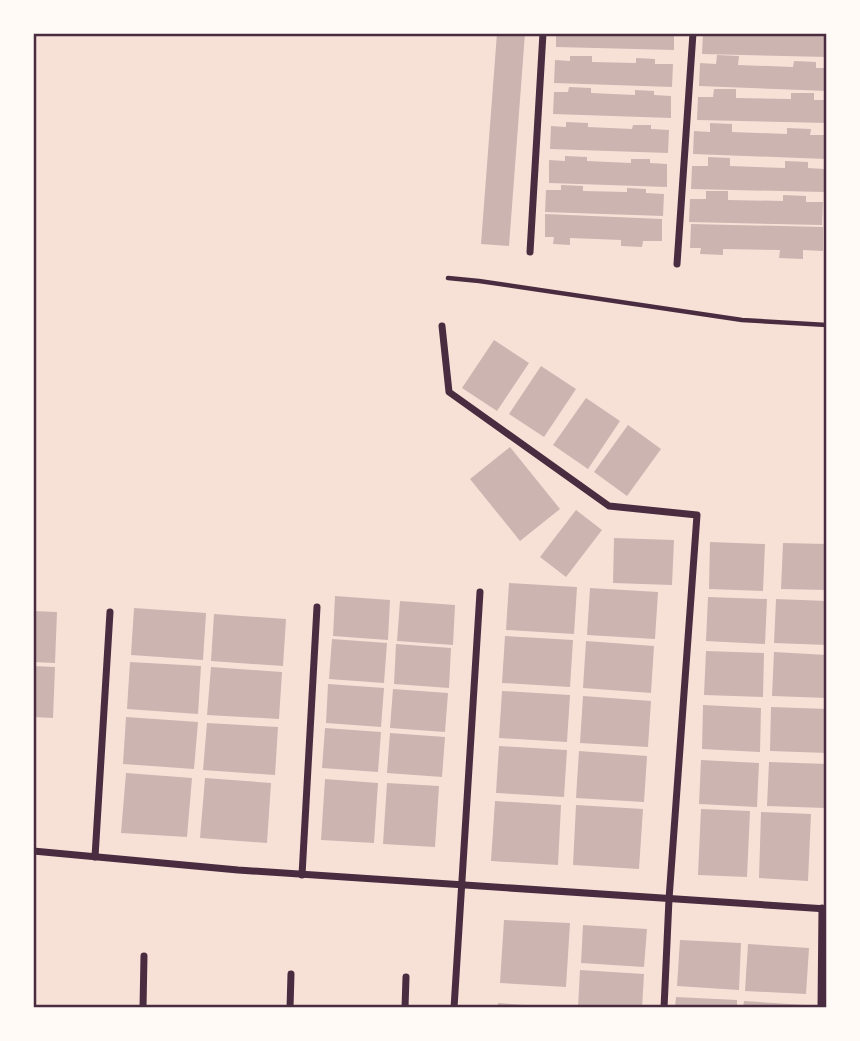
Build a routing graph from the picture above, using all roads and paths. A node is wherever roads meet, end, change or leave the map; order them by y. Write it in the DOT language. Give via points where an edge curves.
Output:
graph roads {
  1 [pos="543,33"];
  2 [pos="692,33"];
  3 [pos="530,252"];
  4 [pos="677,264"];
  5 [pos="448,278"];
  6 [pos="827,325"];
  7 [pos="442,326"];
  8 [pos="480,592"];
  9 [pos="317,607"];
  10 [pos="110,611"];
  11 [pos="33,851"];
  12 [pos="95,857"];
  13 [pos="302,875"];
  14 [pos="460,886"];
  15 [pos="669,899"];
  16 [pos="824,908"];
  17 [pos="144,956"];
  18 [pos="291,974"];
  19 [pos="406,977"];
  20 [pos="143,1008"];
  21 [pos="290,1008"];
  22 [pos="405,1008"];
  23 [pos="454,1008"];
  24 [pos="664,1008"];
  25 [pos="821,1008"];
  1 -- 3 [label="street"];
  2 -- 4 [label="street"];
  5 -- 6 [label="path" via="742,320"];
  7 -- 15 [label="street" via="449,392 608,506 696,515"];
  8 -- 14 [label="street"];
  9 -- 13 [label="street"];
  10 -- 12 [label="street"];
  11 -- 12 [label="street"];
  12 -- 13 [label="street"];
  13 -- 14 [label="street"];
  14 -- 15 [label="street"];
  14 -- 23 [label="street"];
  15 -- 16 [label="street"];
  15 -- 24 [label="street"];
  16 -- 25 [label="street"];
  17 -- 20 [label="street"];
  18 -- 21 [label="street"];
  19 -- 22 [label="street"];
}
